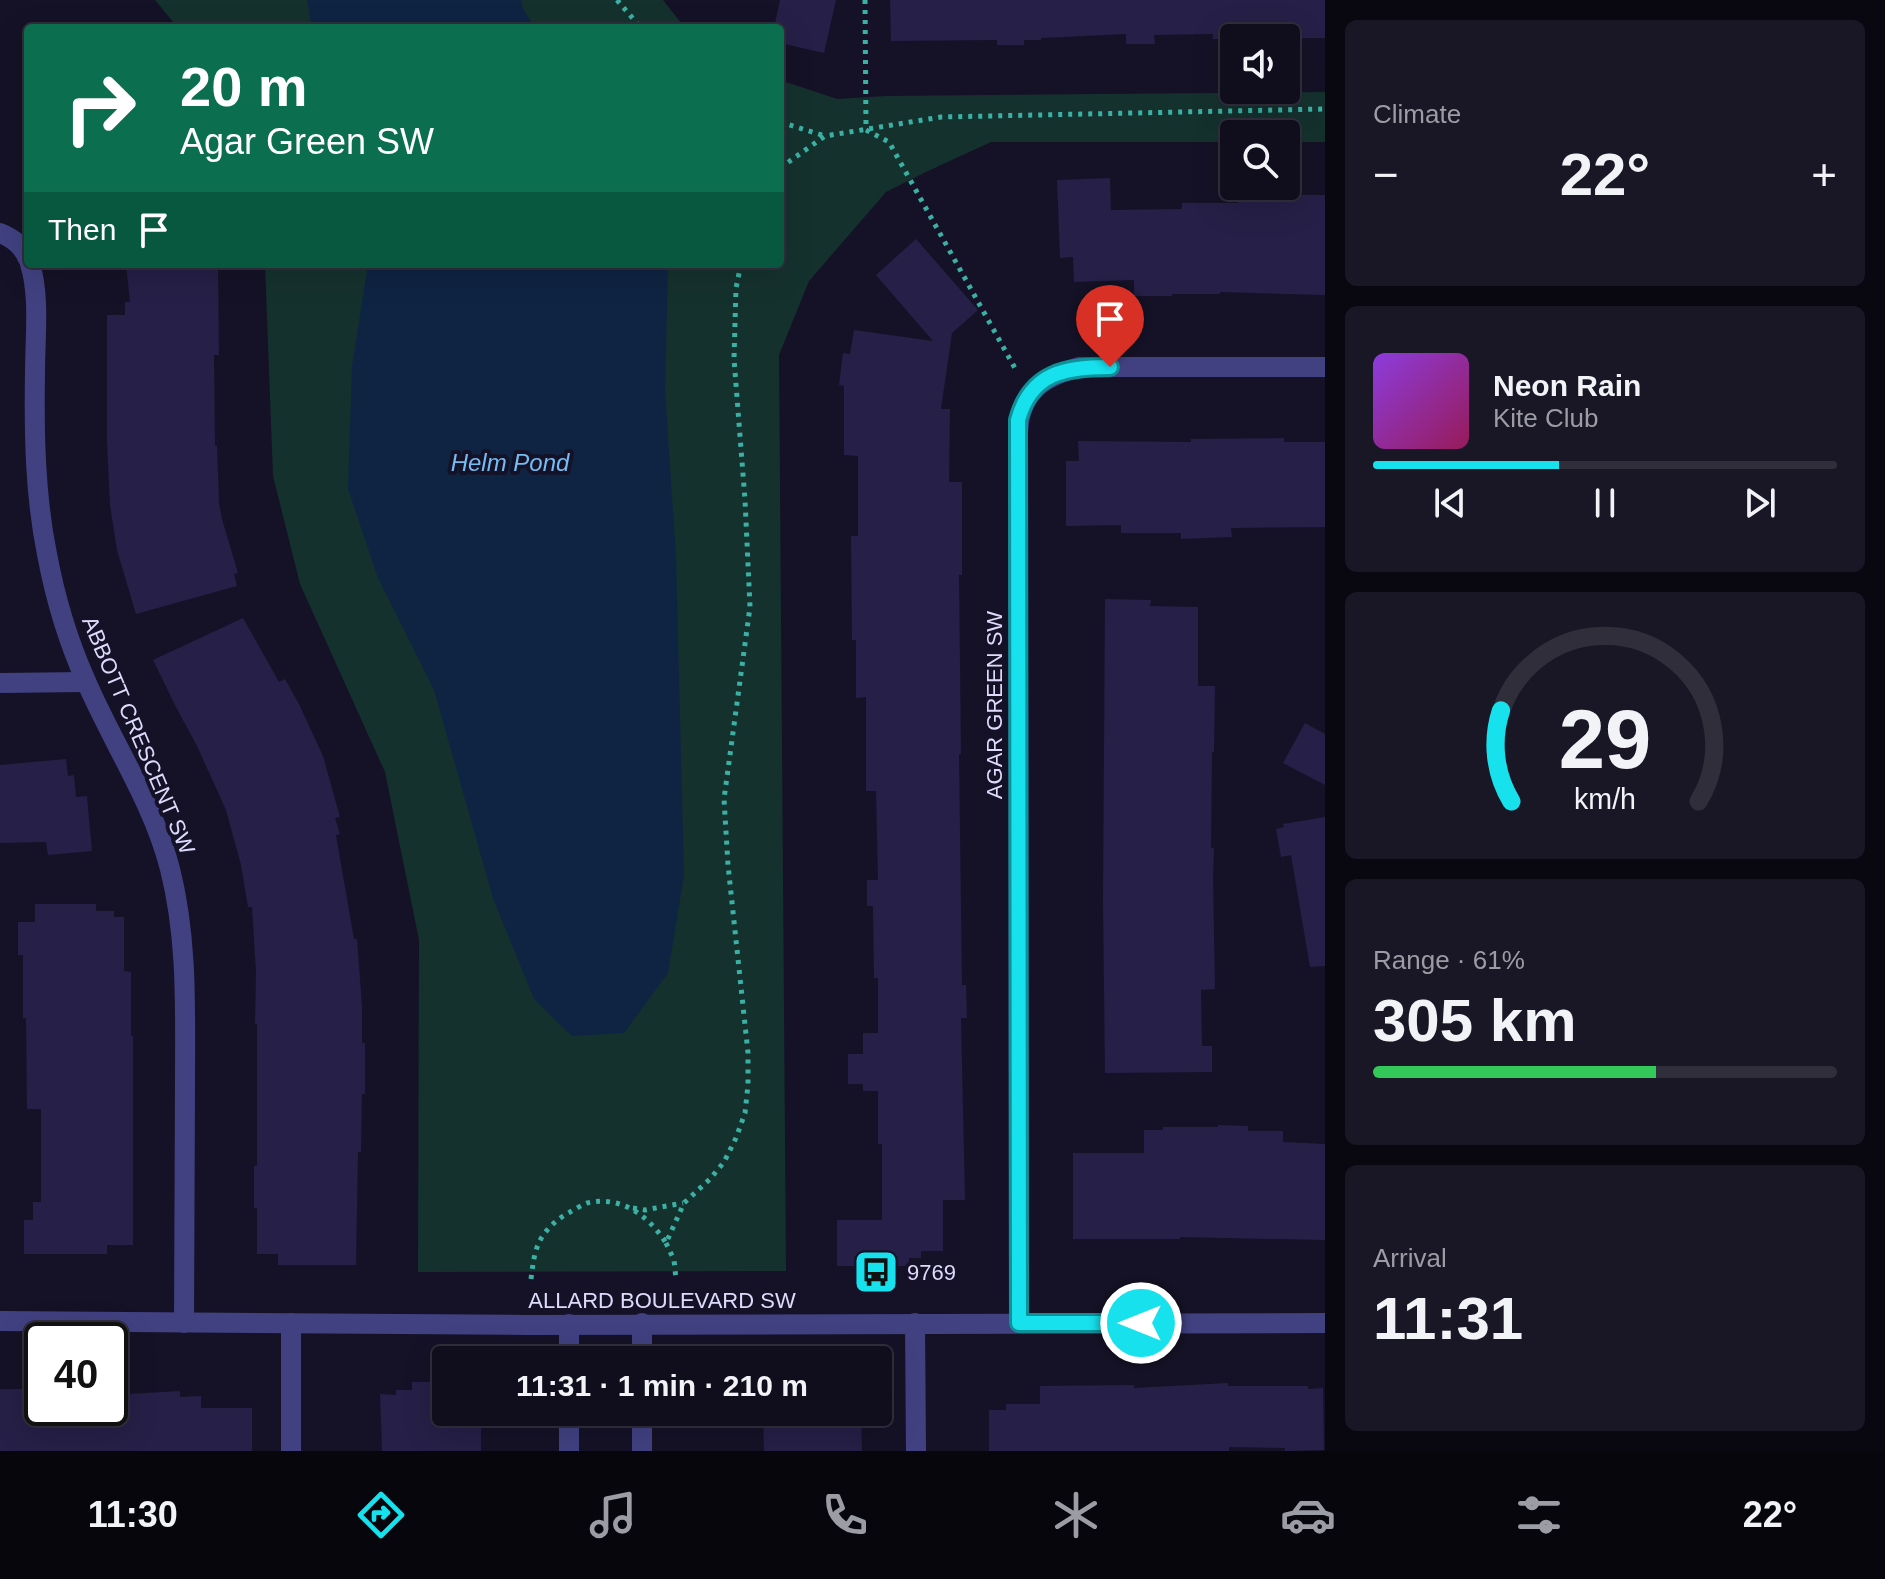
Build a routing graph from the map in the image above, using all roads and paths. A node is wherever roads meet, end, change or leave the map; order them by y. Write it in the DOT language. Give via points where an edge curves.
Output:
graph roads {
  1 [pos="617,0"];
  2 [pos="865,0"];
  3 [pos="638,24"];
  4 [pos="1325,109"];
  5 [pos="784,123"];
  6 [pos="866,130"];
  7 [pos="825,136"];
  8 [pos="784,165"];
  9 [pos="0,233"];
  10 [pos="24,250"];
  11 [pos="30,268"];
  12 [pos="740,268"];
  13 [pos="1325,367"];
  14 [pos="1029,393"];
  15 [pos="86,682"];
  16 [pos="0,683"];
  17 [pos="684,1203"];
  18 [pos="631,1208"];
  19 [pos="666,1243"];
  20 [pos="531,1279"];
  21 [pos="676,1279"];
  22 [pos="0,1321"];
  23 [pos="184,1323"];
  24 [pos="291,1323"];
  25 [pos="642,1323"];
  26 [pos="915,1323"];
  27 [pos="1019,1323"];
  28 [pos="1325,1323"];
  29 [pos="569,1324"];
  30 [pos="569,1346"];
  31 [pos="642,1346"];
  32 [pos="569,1426"];
  33 [pos="642,1426"];
  34 [pos="291,1451"];
  35 [pos="569,1451"];
  36 [pos="642,1451"];
  37 [pos="916,1451"];
  1 -- 3 [label="path"];
  2 -- 6 [label="path"];
  4 -- 6 [label="path" via="941,117"];
  5 -- 7 [label="path"];
  6 -- 7 [label="path"];
  6 -- 14 [label="path" via="889,142"];
  7 -- 8 [label="path"];
  9 -- 10 [label="street, ABBOTT CRESCENT SW"];
  11 -- 15 [label="street, ABBOTT CRESCENT SW" via="40,511 58,599"];
  12 -- 17 [label="path" via="734,359 750,607 724,799 748,1085 745,1113 724,1162"];
  13 -- 14 [label="street" via="1079,367 1058,373"];
  14 -- 27 [label="street, AGAR GREEN SW" via="1018,433"];
  15 -- 16 [label="street"];
  15 -- 23 [label="street, ABBOTT CRESCENT SW" via="156,827 178,912 185,983"];
  17 -- 18 [label="path"];
  17 -- 19 [label="path"];
  18 -- 19 [label="path"];
  18 -- 20 [label="path" via="586,1203 551,1224 533,1257"];
  19 -- 21 [label="path"];
  22 -- 23 [label="street, ALLARD BOULEVARD SW"];
  23 -- 24 [label="street, ALLARD BOULEVARD SW"];
  24 -- 29 [label="street, ALLARD BOULEVARD SW"];
  24 -- 34 [label="street"];
  25 -- 26 [label="street, ALLARD BOULEVARD SW"];
  25 -- 29 [label="street, ALLARD BOULEVARD SW"];
  25 -- 31 [label="street"];
  26 -- 27 [label="street, ALLARD BOULEVARD SW"];
  26 -- 37 [label="street"];
  27 -- 28 [label="street, ALLARD BOULEVARD SW"];
  29 -- 30 [label="street"];
  32 -- 35 [label="street"];
  33 -- 36 [label="street"];
}
